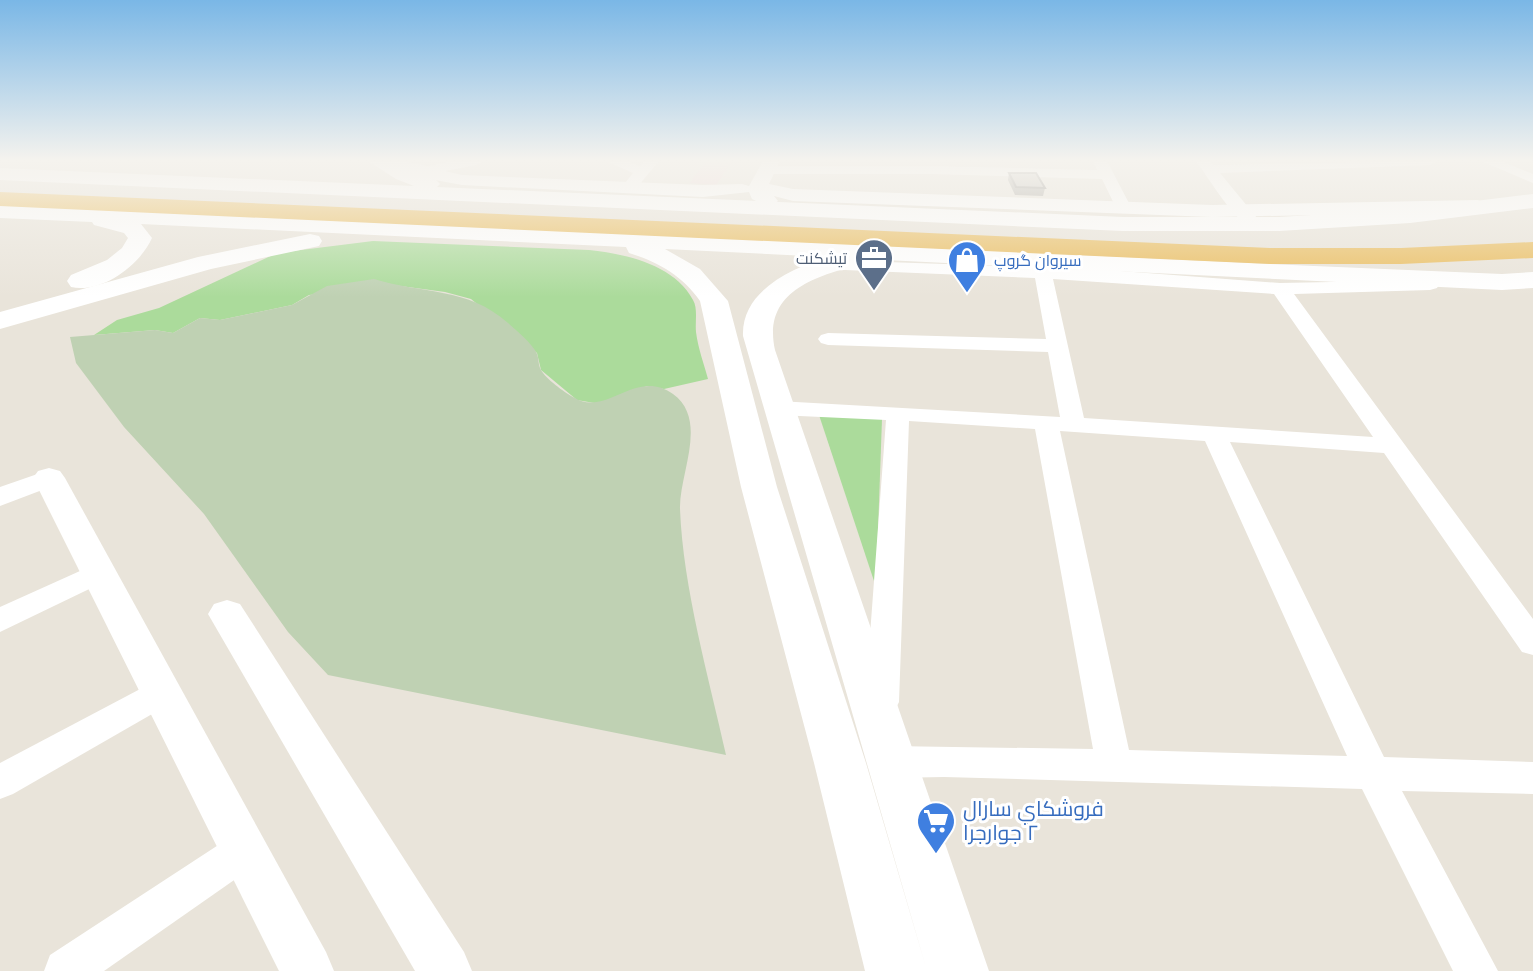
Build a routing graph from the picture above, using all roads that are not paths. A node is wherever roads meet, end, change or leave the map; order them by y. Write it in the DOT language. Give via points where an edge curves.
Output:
graph roads {
  1 [pos="26,206"];
  2 [pos="52,206"];
  3 [pos="649,206"];
  4 [pos="752,206"];
  5 [pos="785,206"];
  6 [pos="971,206"];
  7 [pos="1119,206"];
  8 [pos="1239,206"];
  9 [pos="1494,206"];
  10 [pos="64,208"];
  11 [pos="790,208"];
  12 [pos="0,211"];
  13 [pos="1123,216"];
  14 [pos="0,217"];
  15 [pos="1248,218"];
  16 [pos="1533,229"];
  17 [pos="405,231"];
  18 [pos="1168,232"];
  19 [pos="596,239"];
  20 [pos="1533,250"];
  21 [pos="892,252"];
  22 [pos="827,265"];
  23 [pos="1043,273"];
  24 [pos="1172,274"];
  25 [pos="1533,280"];
  26 [pos="1502,282"];
  27 [pos="1280,289"];
  28 [pos="0,301"];
  29 [pos="0,321"];
  30 [pos="828,339"];
  31 [pos="1058,346"];
  32 [pos="778,408"];
  33 [pos="898,414"];
  34 [pos="1060,423"];
  35 [pos="1214,434"];
  36 [pos="1392,446"];
  37 [pos="49,478"];
  38 [pos="760,487"];
  39 [pos="0,497"];
  40 [pos="809,503"];
  41 [pos="100,572"];
  42 [pos="228,614"];
  43 [pos="0,620"];
  44 [pos="1533,643"];
  45 [pos="162,692"];
  46 [pos="885,747"];
  47 [pos="1114,766"];
  48 [pos="1373,773"];
  49 [pos="1533,778"];
  50 [pos="0,782"];
  51 [pos="243,851"];
  52 [pos="66,971"];
  53 [pos="307,971"];
  54 [pos="446,971"];
  55 [pos="896,971"];
  56 [pos="958,971"];
  57 [pos="1476,971"];
  1 -- 14 [label="main road"];
  2 -- 10 [label="highway"];
  3 -- 18 [label="highway"];
  4 -- 11 [label="main road"];
  5 -- 11 [label="street"];
  6 -- 13 [label="street"];
  7 -- 13 [label="street"];
  8 -- 15 [label="street"];
  9 -- 15 [label="main road" via="1410,216"];
  10 -- 12 [label="main road" via="38,213"];
  10 -- 17 [label="main road"];
  10 -- 20 [label="highway" via="1270,256"];
  10 -- 28 [label="main road" via="132,228 140,238 136,249 96,275"];
  11 -- 13 [label="main road"];
  13 -- 15 [label="main road"];
  13 -- 18 [label="highway"];
  16 -- 18 [label="highway" via="1347,237"];
  17 -- 19 [label="main road"];
  17 -- 29 [label="main road" via="246,252"];
  19 -- 21 [label="main road"];
  19 -- 38 [label="main road" via="671,261 704,286 714,301"];
  21 -- 22 [label="main road"];
  21 -- 24 [label="main road"];
  22 -- 23 [label="street"];
  22 -- 32 [label="main road" via="780,290 761,314 757,329 760,350"];
  23 -- 24 [label="street"];
  23 -- 31 [label="street"];
  24 -- 26 [label="main road"];
  24 -- 27 [label="street"];
  25 -- 26 [label="main road"];
  26 -- 27 [label="street"];
  27 -- 36 [label="street"];
  30 -- 31 [label="street"];
  31 -- 34 [label="street"];
  32 -- 33 [label="street"];
  32 -- 40 [label="main road"];
  33 -- 34 [label="street"];
  33 -- 46 [label="street"];
  34 -- 35 [label="street"];
  34 -- 47 [label="street"];
  35 -- 36 [label="street"];
  35 -- 48 [label="street"];
  36 -- 44 [label="street"];
  37 -- 39 [label="street"];
  37 -- 41 [label="street"];
  38 -- 40 [label="main road"];
  38 -- 55 [label="main road"];
  40 -- 46 [label="main road"];
  41 -- 43 [label="street"];
  41 -- 45 [label="street"];
  42 -- 54 [label="street"];
  45 -- 50 [label="street"];
  45 -- 51 [label="street"];
  46 -- 47 [label="street"];
  46 -- 56 [label="main road"];
  47 -- 48 [label="street"];
  48 -- 49 [label="street"];
  48 -- 57 [label="street"];
  51 -- 52 [label="street"];
  51 -- 53 [label="street"];
}
